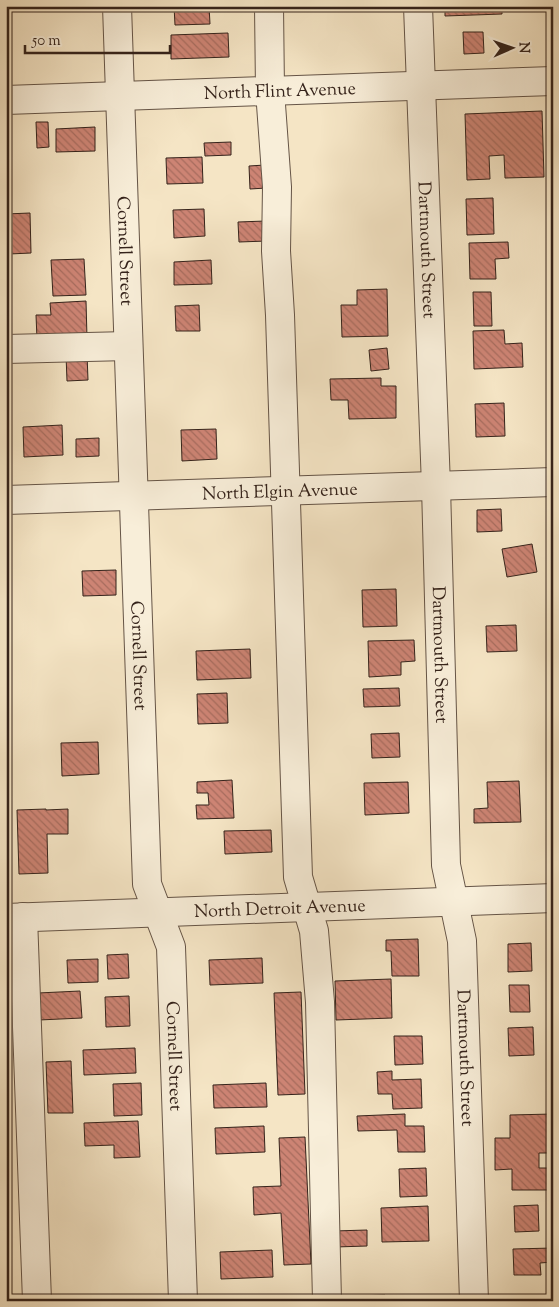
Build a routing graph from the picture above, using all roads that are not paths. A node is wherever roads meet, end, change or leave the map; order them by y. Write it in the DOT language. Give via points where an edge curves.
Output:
graph roads {
  1 [pos="117,6"];
  2 [pos="269,6"];
  3 [pos="418,6"];
  4 [pos="553,82"];
  5 [pos="421,86"];
  6 [pos="270,91"];
  7 [pos="120,96"];
  8 [pos="6,100"];
  9 [pos="128,346"];
  10 [pos="6,349"];
  11 [pos="553,482"];
  12 [pos="436,486"];
  13 [pos="286,491"];
  14 [pos="134,496"];
  15 [pos="6,500"];
  16 [pos="553,898"];
  17 [pos="454,902"];
  18 [pos="307,907"];
  19 [pos="158,912"];
  20 [pos="14,917"];
  21 [pos="37,1301"];
  22 [pos="183,1301"];
  23 [pos="327,1301"];
  24 [pos="474,1301"];
  1 -- 7 [label="street, Cornell Street"];
  2 -- 6 [label="street"];
  3 -- 5 [label="street, Dartmouth Street"];
  4 -- 5 [label="street, North Flint Avenue"];
  5 -- 6 [label="street, North Flint Avenue"];
  5 -- 12 [label="street, Dartmouth Street"];
  6 -- 7 [label="street, North Flint Avenue"];
  6 -- 13 [label="street" via="277,187 276,251"];
  7 -- 8 [label="street, North Flint Avenue"];
  7 -- 9 [label="street, Cornell Street"];
  9 -- 10 [label="street"];
  9 -- 14 [label="street, Cornell Street"];
  11 -- 12 [label="street, North Elgin Avenue"];
  12 -- 13 [label="street, North Elgin Avenue"];
  12 -- 17 [label="street, Dartmouth Street" via="446,865"];
  13 -- 14 [label="street, North Elgin Avenue"];
  13 -- 18 [label="street" via="298,877"];
  14 -- 15 [label="street, North Elgin Avenue"];
  14 -- 19 [label="street, Cornell Street" via="147,884"];
  16 -- 17 [label="street, North Detroit Avenue"];
  17 -- 18 [label="street, North Detroit Avenue"];
  17 -- 24 [label="street, Dartmouth Street" via="462,941"];
  18 -- 19 [label="street, North Detroit Avenue"];
  18 -- 23 [label="street" via="314,931 320,1002"];
  19 -- 20 [label="street, North Detroit Avenue"];
  19 -- 22 [label="street, Cornell Street" via="172,947"];
  20 -- 21 [label="street"];
}
